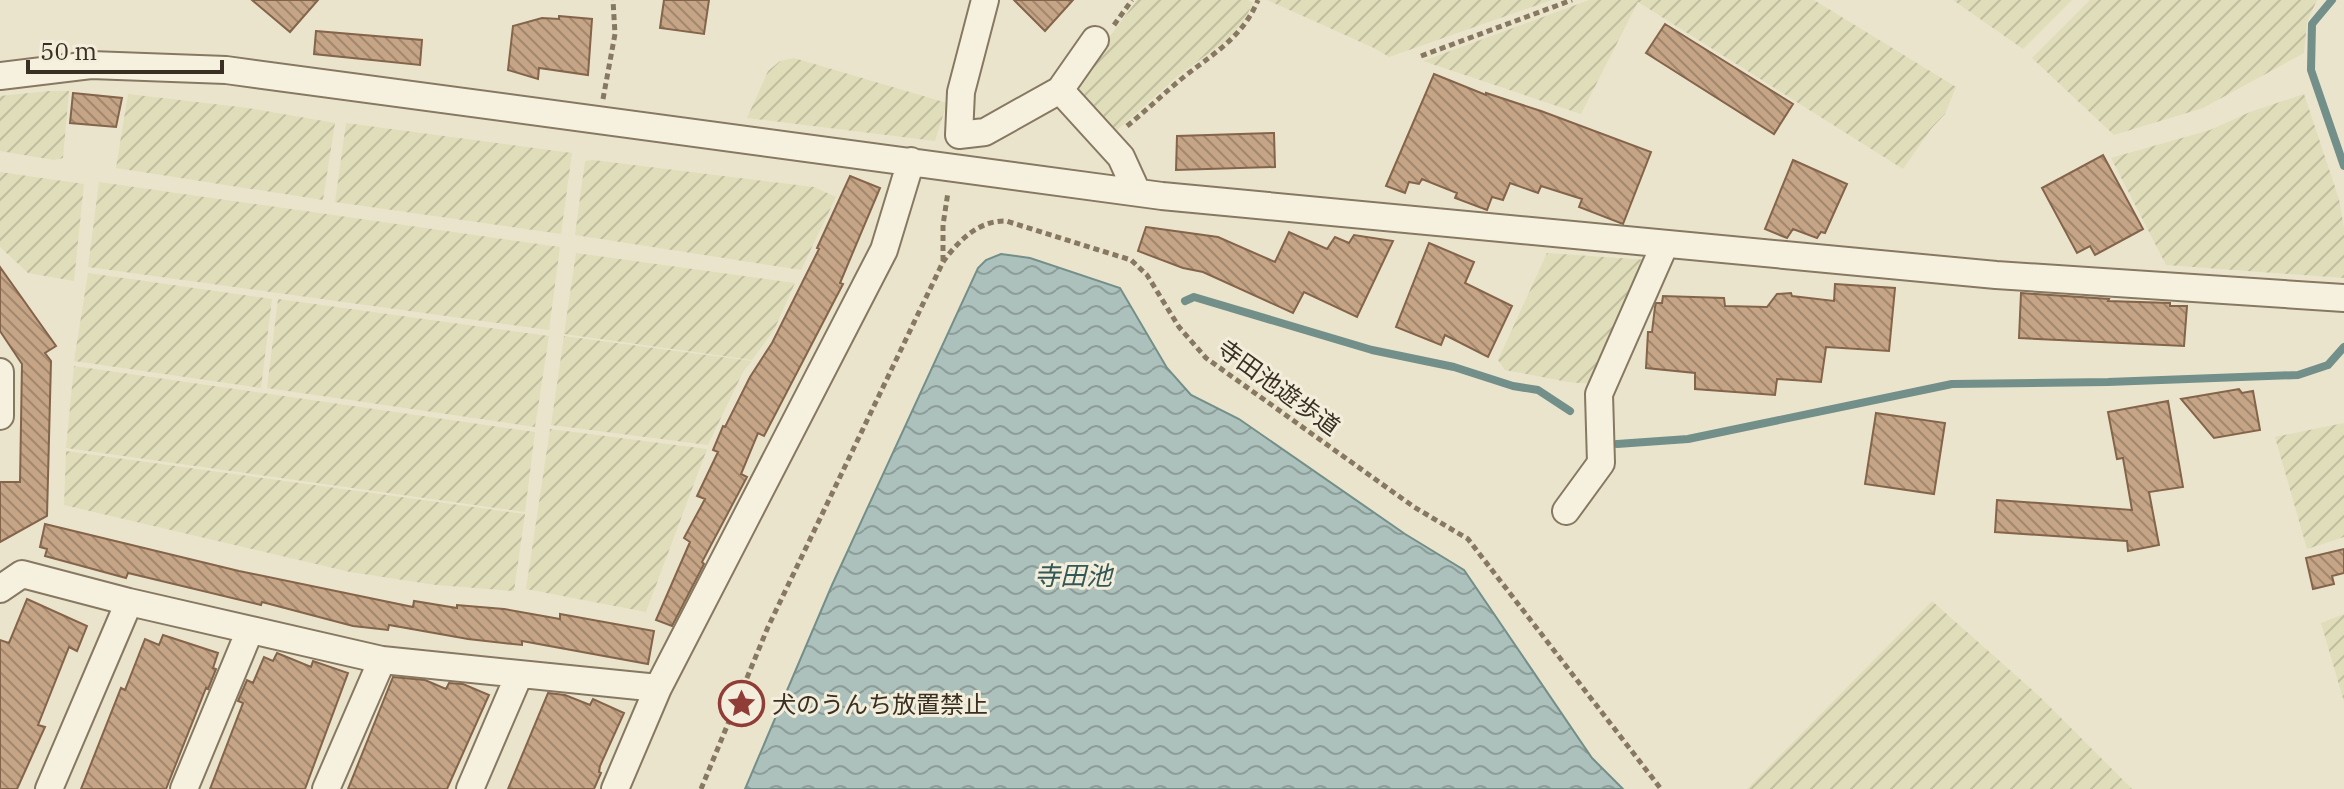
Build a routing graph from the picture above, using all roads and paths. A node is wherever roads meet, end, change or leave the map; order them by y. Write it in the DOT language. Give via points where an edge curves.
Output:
graph roads {
  1 [pos="613,0"];
  2 [pos="985,0"];
  3 [pos="1258,0"];
  4 [pos="1572,0"];
  5 [pos="1095,40"];
  6 [pos="1421,56"];
  7 [pos="0,76"];
  8 [pos="1060,90"];
  9 [pos="599,119"];
  10 [pos="1108,142"];
  11 [pos="911,161"];
  12 [pos="948,166"];
  13 [pos="1137,192"];
  14 [pos="1665,244"];
  15 [pos="943,262"];
  16 [pos="2344,298"];
  17 [pos="0,372"];
  18 [pos="0,416"];
  19 [pos="1566,511"];
  20 [pos="0,589"];
  21 [pos="129,602"];
  22 [pos="250,630"];
  23 [pos="382,660"];
  24 [pos="519,675"];
  25 [pos="658,688"];
  26 [pos="49,789"];
  27 [pos="184,789"];
  28 [pos="326,789"];
  29 [pos="470,789"];
  30 [pos="615,789"];
  31 [pos="701,789"];
  32 [pos="1661,789"];
  1 -- 9 [label="path" via="615,34"];
  2 -- 8 [label="street" via="961,92 959,135 985,132"];
  3 -- 10 [label="path" via="1230,43"];
  4 -- 6 [label="path"];
  5 -- 8 [label="street"];
  7 -- 9 [label="street" via="91,65 226,70"];
  8 -- 10 [label="street"];
  9 -- 11 [label="street"];
  10 -- 13 [label="street"];
  11 -- 12 [label="street"];
  11 -- 25 [label="street" via="884,250"];
  12 -- 13 [label="street"];
  12 -- 15 [label="path"];
  13 -- 14 [label="street"];
  14 -- 16 [label="street" via="1996,275"];
  14 -- 19 [label="street" via="1599,394 1601,463"];
  15 -- 31 [label="path, 寺田池遊歩道" via="768,627"];
  15 -- 32 [label="path, 寺田池遊歩道" via="957,243 991,221 1006,221 1131,260 1206,358 1414,507 1468,539"];
  17 -- 18 [label="street"];
  20 -- 21 [label="street" via="22,574"];
  21 -- 22 [label="street"];
  21 -- 26 [label="street"];
  22 -- 23 [label="street"];
  22 -- 27 [label="street"];
  23 -- 24 [label="street"];
  23 -- 28 [label="street"];
  24 -- 25 [label="street"];
  24 -- 29 [label="street"];
  25 -- 30 [label="street"];
}
